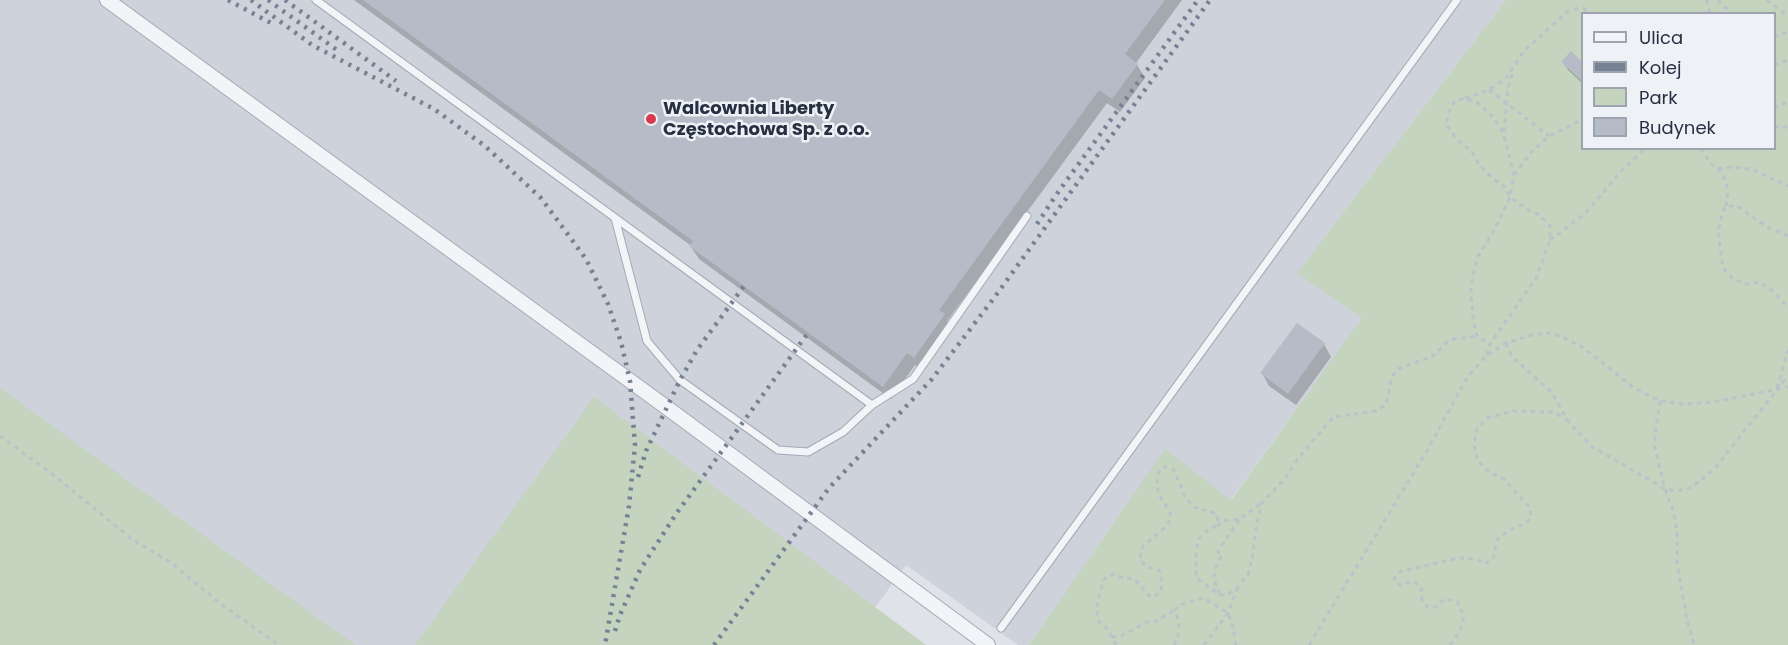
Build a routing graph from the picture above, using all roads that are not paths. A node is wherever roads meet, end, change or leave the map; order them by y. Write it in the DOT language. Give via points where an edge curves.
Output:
graph roads {
  1 [pos="107,0"];
  2 [pos="316,0"];
  3 [pos="1457,0"];
  4 [pos="1027,216"];
  5 [pos="615,218"];
  6 [pos="872,405"];
  7 [pos="1000,628"];
  8 [pos="988,645"];
  1 -- 8 [label="street"];
  2 -- 5 [label="lane"];
  3 -- 7 [label="lane"];
  4 -- 6 [label="lane" via="913,379"];
  5 -- 6 [label="lane"];
  5 -- 6 [label="lane" via="647,341 680,380 778,450 808,452 843,432"];
}
